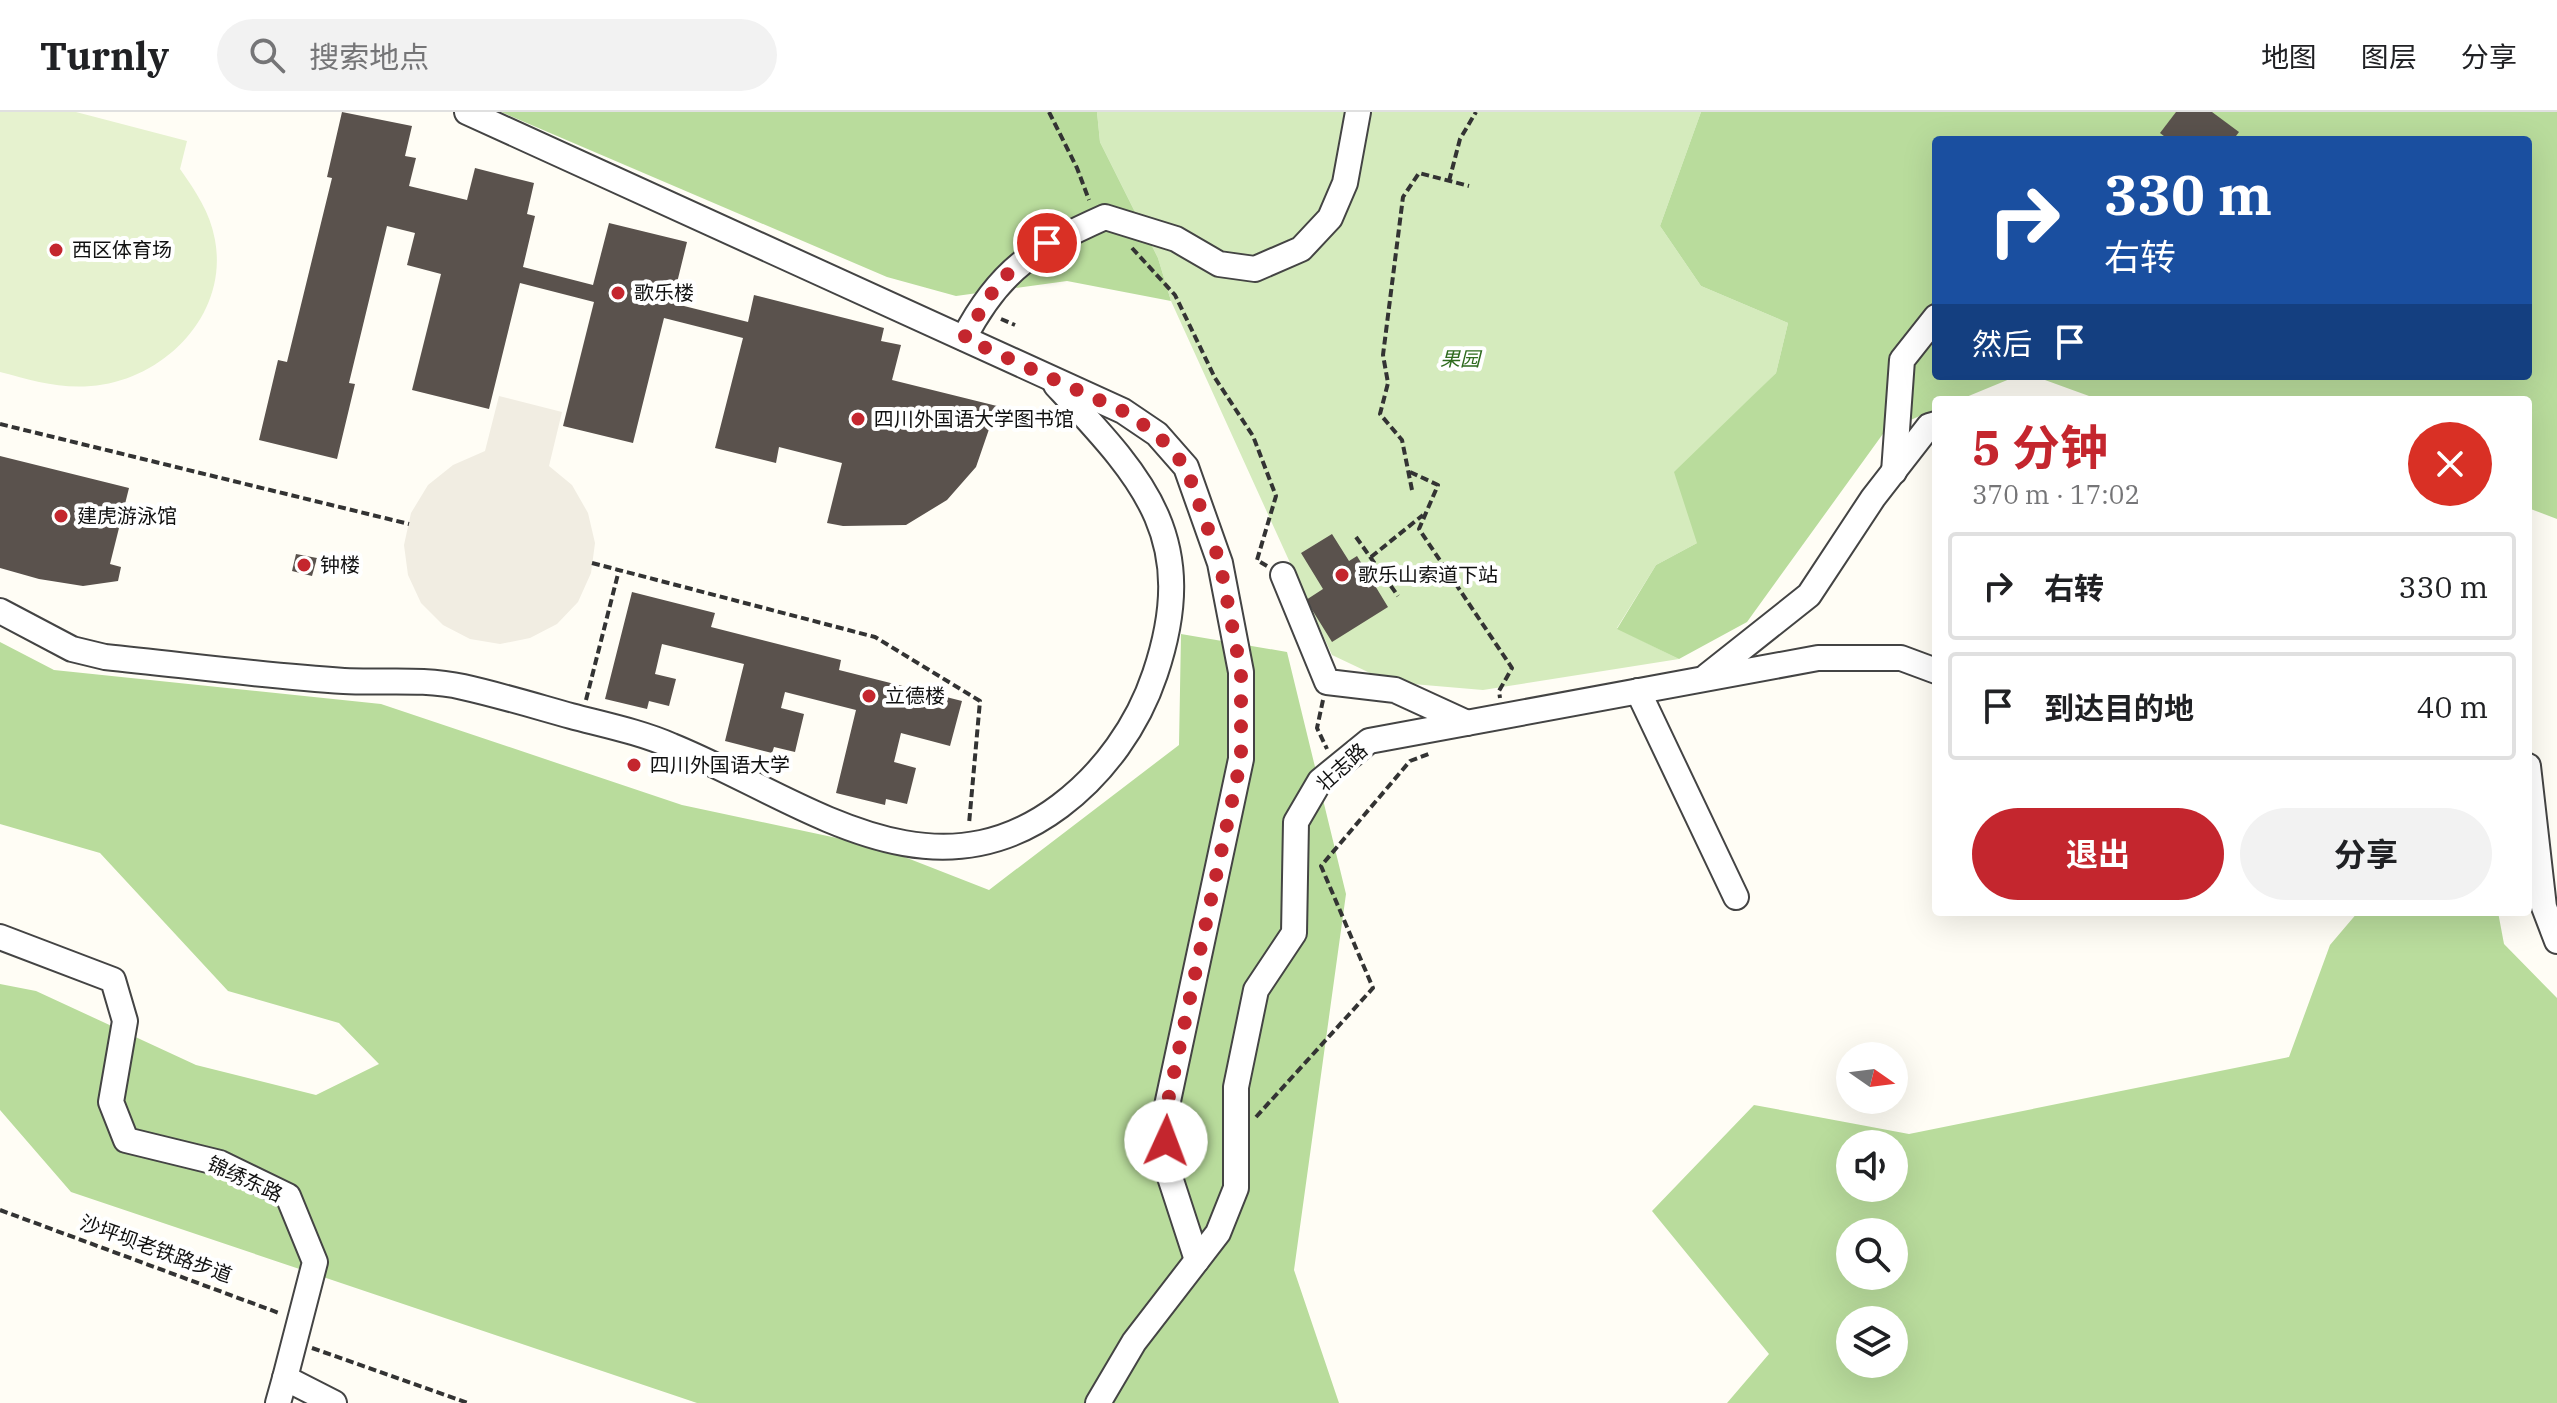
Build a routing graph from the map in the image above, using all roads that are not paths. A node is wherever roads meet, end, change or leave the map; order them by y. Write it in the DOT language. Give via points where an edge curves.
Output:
graph roads {
  1 [pos="467,112"];
  2 [pos="1358,112"];
  3 [pos="1932,322"];
  4 [pos="964,338"];
  5 [pos="1048,376"];
  6 [pos="1932,425"];
  7 [pos="1894,472"];
  8 [pos="1283,575"];
  9 [pos="0,611"];
  10 [pos="1932,670"];
  11 [pos="1702,680"];
  12 [pos="1638,691"];
  13 [pos="1467,723"];
  14 [pos="2532,801"];
  15 [pos="1736,897"];
  16 [pos="0,937"];
  17 [pos="2557,941"];
  18 [pos="1197,1260"];
  19 [pos="285,1378"];
  20 [pos="278,1403"];
  21 [pos="334,1403"];
  22 [pos="1098,1403"];
  1 -- 4 [label="street"];
  2 -- 4 [label="street" via="1345,183 1330,218 1301,249 1255,269 1219,264 1176,239 1105,217 1047,243 1000,280"];
  3 -- 7 [label="street" via="1902,360"];
  4 -- 5 [label="street"];
  5 -- 9 [label="street" via="1114,448 1155,507 1167,540 1171,611 1146,699 1103,766 1038,822 1003,838 967,846 915,845 849,829 653,738 435,682 345,681 105,657 72,649"];
  5 -- 18 [label="street" via="1123,411 1157,434 1186,467 1220,563 1241,672 1241,759 1165,1115 1167,1168"];
  6 -- 7 [label="street"];
  7 -- 11 [label="street" via="1809,595"];
  8 -- 13 [label="street" via="1327,682 1395,690"];
  10 -- 11 [label="street, 壮志路" via="1901,658 1818,658"];
  11 -- 12 [label="street, 壮志路"];
  12 -- 13 [label="street, 壮志路"];
  12 -- 15 [label="street"];
  13 -- 18 [label="street, 壮志路" via="1369,741 1320,781 1296,822 1294,933 1256,990 1236,1087 1236,1188 1218,1233"];
  14 -- 17 [label="street" via="2544,907"];
  16 -- 19 [label="street, 锦绣东路" via="113,980 125,1021 111,1102 126,1140 220,1163 288,1196 315,1262"];
  18 -- 22 [label="street, 壮志路" via="1134,1342"];
  19 -- 20 [label="street, 锦绣东路"];
  19 -- 21 [label="street"];
}
